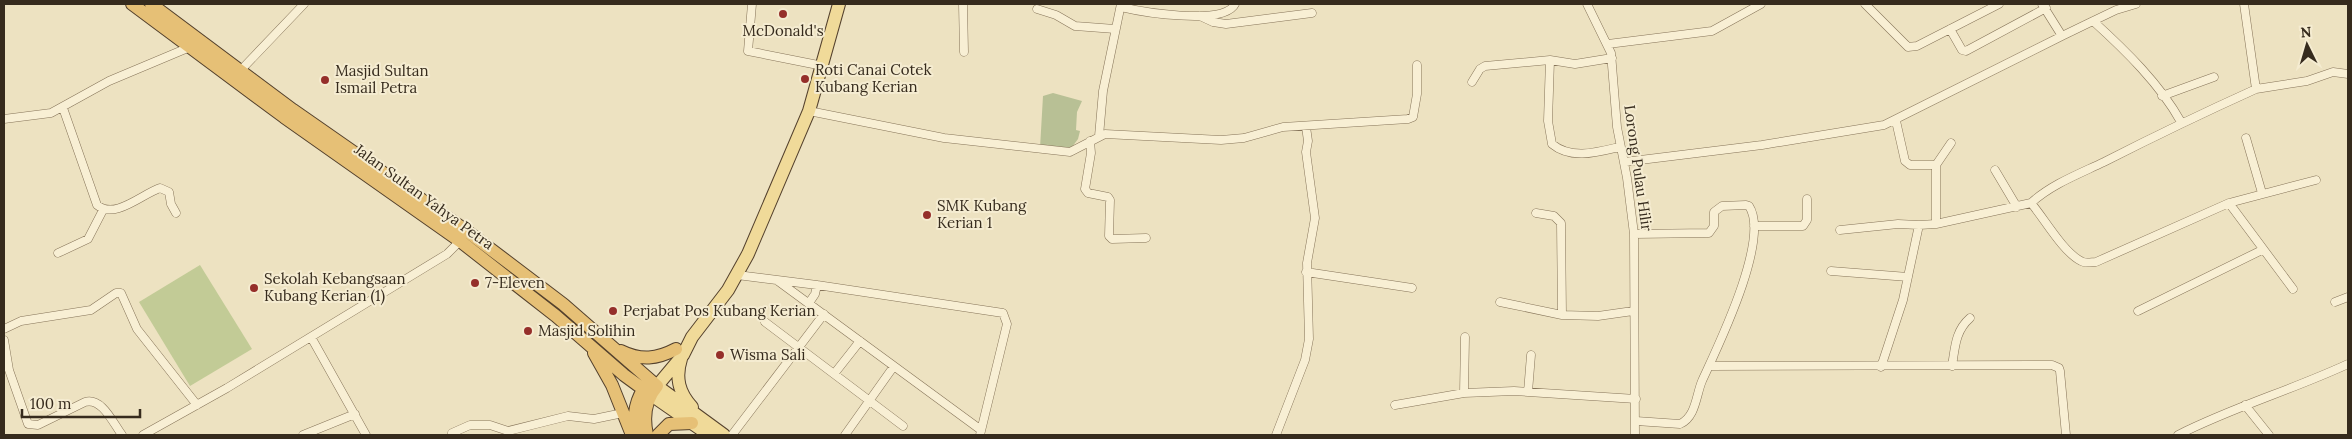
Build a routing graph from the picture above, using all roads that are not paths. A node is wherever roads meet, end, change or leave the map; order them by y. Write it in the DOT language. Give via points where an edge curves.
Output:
graph roads {
  1 [pos="132,4"];
  2 [pos="151,4"];
  3 [pos="304,4"];
  4 [pos="752,4"];
  5 [pos="839,4"];
  6 [pos="963,4"];
  7 [pos="1235,4"];
  8 [pos="1587,4"];
  9 [pos="1761,4"];
  10 [pos="1865,4"];
  11 [pos="1999,4"];
  12 [pos="2136,4"];
  13 [pos="2244,4"];
  14 [pos="1121,6"];
  15 [pos="2044,6"];
  16 [pos="2114,7"];
  17 [pos="1037,9"];
  18 [pos="1312,13"];
  19 [pos="1200,16"];
  20 [pos="2093,21"];
  21 [pos="1115,29"];
  22 [pos="1950,29"];
  23 [pos="2062,36"];
  24 [pos="1608,44"];
  25 [pos="190,47"];
  26 [pos="964,52"];
  27 [pos="1612,58"];
  28 [pos="1550,60"];
  29 [pos="1417,65"];
  30 [pos="823,66"];
  31 [pos="240,71"];
  32 [pos="2348,74"];
  33 [pos="2214,77"];
  34 [pos="1472,82"];
  35 [pos="2256,89"];
  36 [pos="2162,96"];
  37 [pos="63,108"];
  38 [pos="809,111"];
  39 [pos="4,119"];
  40 [pos="1896,120"];
  41 [pos="2181,122"];
  42 [pos="1306,127"];
  43 [pos="1099,136"];
  44 [pos="2246,138"];
  45 [pos="1090,141"];
  46 [pos="1951,143"];
  47 [pos="1619,147"];
  48 [pos="1624,162"];
  49 [pos="1936,165"];
  50 [pos="1995,170"];
  51 [pos="2316,180"];
  52 [pos="2262,193"];
  53 [pos="1807,199"];
  54 [pos="2032,203"];
  55 [pos="2229,203"];
  56 [pos="2017,207"];
  57 [pos="103,210"];
  58 [pos="176,213"];
  59 [pos="1536,213"];
  60 [pos="1936,224"];
  61 [pos="1919,225"];
  62 [pos="1754,226"];
  63 [pos="1840,230"];
  64 [pos="1634,234"];
  65 [pos="464,236"];
  66 [pos="1146,238"];
  67 [pos="2262,250"];
  68 [pos="58,253"];
  69 [pos="1832,271"];
  70 [pos="1306,272"];
  71 [pos="737,275"];
  72 [pos="1908,277"];
  73 [pos="777,280"];
  74 [pos="817,284"];
  75 [pos="1412,288"];
  76 [pos="2293,289"];
  77 [pos="2348,296"];
  78 [pos="1500,302"];
  79 [pos="2335,302"];
  80 [pos="808,303"];
  81 [pos="2138,311"];
  82 [pos="1633,312"];
  83 [pos="824,314"];
  84 [pos="1562,315"];
  85 [pos="1970,318"];
  86 [pos="765,322"];
  87 [pos="4,329"];
  88 [pos="311,337"];
  89 [pos="1465,337"];
  90 [pos="4,340"];
  91 [pos="860,341"];
  92 [pos="608,344"];
  93 [pos="590,346"];
  94 [pos="799,347"];
  95 [pos="679,352"];
  96 [pos="1531,355"];
  97 [pos="2348,364"];
  98 [pos="894,366"];
  99 [pos="1709,366"];
  100 [pos="1952,366"];
  101 [pos="1881,367"];
  102 [pos="834,374"];
  103 [pos="650,388"];
  104 [pos="1528,392"];
  105 [pos="1464,393"];
  106 [pos="1636,399"];
  107 [pos="870,401"];
  108 [pos="197,405"];
  109 [pos="1395,405"];
  110 [pos="2245,405"];
  111 [pos="623,413"];
  112 [pos="355,414"];
  113 [pos="1636,421"];
  114 [pos="692,423"];
  115 [pos="903,426"];
  116 [pos="709,430"];
  117 [pos="452,432"];
  118 [pos="981,433"];
  119 [pos="122,435"];
  120 [pos="143,435"];
  121 [pos="305,435"];
  122 [pos="366,435"];
  123 [pos="632,435"];
  124 [pos="636,435"];
  125 [pos="647,435"];
  126 [pos="658,435"];
  127 [pos="724,435"];
  128 [pos="732,435"];
  129 [pos="845,435"];
  130 [pos="1276,435"];
  131 [pos="1635,435"];
  132 [pos="2066,435"];
  133 [pos="2178,435"];
  134 [pos="2269,435"];
  1 -- 25 [label="highway, Jalan Sultan Yahya Petra"];
  2 -- 31 [label="highway, Jalan Sultan Yahya Petra"];
  3 -- 31 [label="street"];
  4 -- 30 [label="street" via="748,51"];
  5 -- 30 [label="main road"];
  6 -- 26 [label="street"];
  7 -- 19 [label="street" via="1224,13"];
  8 -- 24 [label="street, Lorong Pulau Hilir"];
  9 -- 24 [label="street" via="1712,31"];
  10 -- 22 [label="street" via="1908,47 1917,46"];
  11 -- 22 [label="street"];
  12 -- 16 [label="street"];
  13 -- 35 [label="street"];
  14 -- 19 [label="street"];
  14 -- 21 [label="street"];
  15 -- 22 [label="street" via="1966,51 1962,50"];
  15 -- 23 [label="street"];
  16 -- 20 [label="street"];
  17 -- 21 [label="street" via="1056,14 1075,26"];
  18 -- 19 [label="street" via="1226,24"];
  20 -- 23 [label="street"];
  20 -- 36 [label="street" via="2126,52"];
  21 -- 43 [label="street"];
  23 -- 40 [label="street"];
  24 -- 27 [label="street, Lorong Pulau Hilir"];
  25 -- 37 [label="street" via="109,81"];
  25 -- 65 [label="highway, Jalan Sultan Yahya Petra" via="284,117"];
  27 -- 28 [label="street" via="1575,64"];
  27 -- 47 [label="street, Lorong Pulau Hilir"];
  28 -- 34 [label="street" via="1485,66"];
  28 -- 47 [label="street" via="1548,121 1552,144 1566,152 1578,153"];
  29 -- 42 [label="street" via="1417,94 1412,117"];
  30 -- 38 [label="main road"];
  31 -- 65 [label="highway, Jalan Sultan Yahya Petra"];
  32 -- 35 [label="street" via="2333,72 2308,81"];
  33 -- 36 [label="street"];
  35 -- 41 [label="street"];
  36 -- 41 [label="street"];
  37 -- 39 [label="street" via="40,116"];
  37 -- 57 [label="street" via="97,205"];
  38 -- 45 [label="street" via="991,145 1070,152 1079,150"];
  38 -- 71 [label="main road"];
  40 -- 48 [label="street" via="1850,132"];
  40 -- 49 [label="street" via="1906,164"];
  41 -- 54 [label="street" via="2072,177"];
  42 -- 43 [label="street" via="1283,127 1244,138 1221,140"];
  42 -- 70 [label="street" via="1315,218"];
  43 -- 45 [label="street"];
  44 -- 52 [label="street"];
  45 -- 66 [label="street" via="1085,189 1110,200 1109,236 1120,240"];
  46 -- 49 [label="street"];
  47 -- 48 [label="street, Lorong Pulau Hilir"];
  48 -- 64 [label="street, Lorong Pulau Hilir"];
  49 -- 60 [label="street"];
  50 -- 56 [label="street"];
  51 -- 52 [label="street"];
  52 -- 55 [label="street"];
  53 -- 62 [label="street" via="1807,220 1803,226"];
  54 -- 55 [label="street" via="2062,243 2081,261 2088,263"];
  54 -- 56 [label="street"];
  55 -- 67 [label="street"];
  56 -- 60 [label="street"];
  57 -- 58 [label="street" via="114,210 160,188 169,192"];
  57 -- 68 [label="street" via="88,239"];
  59 -- 84 [label="street" via="1554,216 1561,223"];
  60 -- 61 [label="street"];
  61 -- 63 [label="street"];
  61 -- 72 [label="street"];
  62 -- 64 [label="street" via="1752,210 1742,204 1718,208 1709,232"];
  62 -- 99 [label="street" via="1753,243 1730,321"];
  64 -- 82 [label="street, Lorong Pulau Hilir"];
  65 -- 88 [label="street" via="446,254"];
  65 -- 92 [label="highway, Jalan Sultan Yahya Petra" via="563,304"];
  65 -- 93 [label="highway, Jalan Sultan Yahya Petra"];
  67 -- 76 [label="street"];
  67 -- 81 [label="street"];
  69 -- 72 [label="street"];
  70 -- 75 [label="street"];
  70 -- 130 [label="street" via="1310,319 1305,360"];
  71 -- 73 [label="street"];
  71 -- 95 [label="main road"];
  72 -- 101 [label="street"];
  73 -- 74 [label="street"];
  73 -- 80 [label="street"];
  74 -- 80 [label="street"];
  74 -- 118 [label="street" via="1003,313 1007,324"];
  77 -- 79 [label="street"];
  78 -- 84 [label="street"];
  80 -- 83 [label="street"];
  82 -- 84 [label="street" via="1598,316"];
  82 -- 106 [label="street, Lorong Pulau Hilir"];
  83 -- 91 [label="street"];
  83 -- 94 [label="street"];
  85 -- 100 [label="street" via="1957,335"];
  86 -- 94 [label="street"];
  87 -- 108 [label="street" via="37,318 88,311 121,293 137,329"];
  88 -- 108 [label="street"];
  88 -- 112 [label="street"];
  89 -- 105 [label="street"];
  90 -- 119 [label="street" via="9,370 28,424 38,425 93,401"];
  91 -- 98 [label="street"];
  91 -- 102 [label="street"];
  92 -- 95 [label="highway" via="645,358"];
  92 -- 103 [label="highway, Jalan Sultan Yahya Petra"];
  93 -- 103 [label="highway, Jalan Sultan Yahya Petra"];
  93 -- 111 [label="highway" via="612,385"];
  94 -- 102 [label="street"];
  94 -- 128 [label="street"];
  95 -- 103 [label="main road"];
  95 -- 116 [label="main road" via="678,375 682,393"];
  96 -- 104 [label="street"];
  97 -- 110 [label="street" via="2303,385"];
  98 -- 107 [label="street"];
  98 -- 118 [label="street"];
  99 -- 101 [label="street"];
  99 -- 113 [label="street" via="1686,421 1664,424"];
  100 -- 101 [label="street"];
  100 -- 132 [label="street" via="2038,364 2059,368"];
  102 -- 107 [label="street"];
  103 -- 114 [label="main road, Jalan Sultan Yahya Petra"];
  103 -- 116 [label="main road"];
  103 -- 124 [label="highway" via="636,408"];
  103 -- 125 [label="highway" via="645,419"];
  104 -- 105 [label="street"];
  104 -- 106 [label="street"];
  105 -- 109 [label="street"];
  106 -- 113 [label="street, Lorong Pulau Hilir"];
  107 -- 115 [label="street"];
  107 -- 129 [label="street"];
  108 -- 120 [label="street"];
  110 -- 133 [label="street"];
  110 -- 134 [label="street"];
  111 -- 117 [label="street" via="594,419 568,416 508,431 490,425 470,425"];
  111 -- 123 [label="highway"];
  112 -- 121 [label="street"];
  112 -- 122 [label="street"];
  113 -- 131 [label="street, Lorong Pulau Hilir"];
  114 -- 116 [label="main road, Jalan Sultan Yahya Petra"];
  114 -- 126 [label="highway" via="668,424"];
  116 -- 127 [label="main road"];
}
